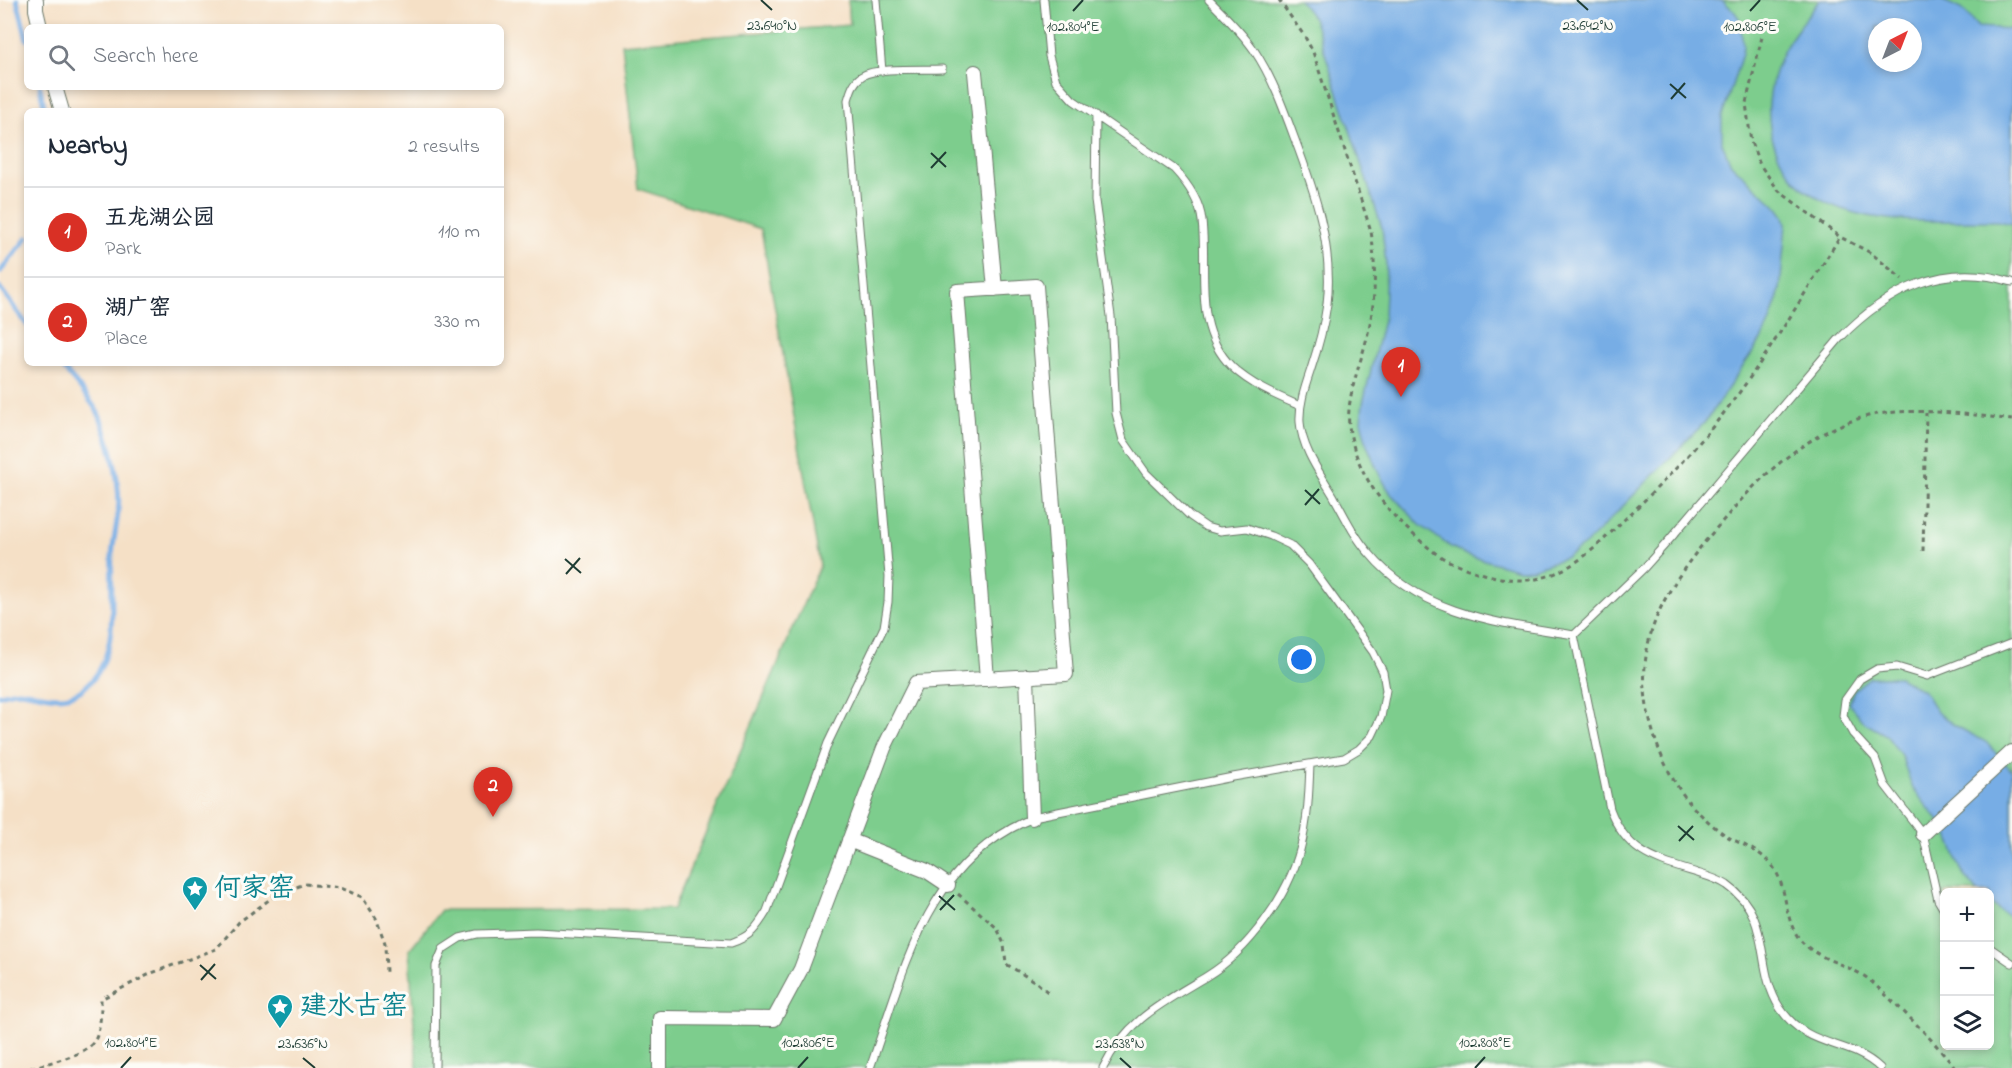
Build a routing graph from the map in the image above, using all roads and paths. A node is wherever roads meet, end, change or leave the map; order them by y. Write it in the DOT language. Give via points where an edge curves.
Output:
graph roads {
  1 [pos="36,0"];
  2 [pos="876,0"];
  3 [pos="1044,0"];
  4 [pos="1209,0"];
  5 [pos="1279,0"];
  6 [pos="40,24"];
  7 [pos="1762,37"];
  8 [pos="942,69"];
  9 [pos="882,71"];
  10 [pos="975,72"];
  11 [pos="57,90"];
  12 [pos="61,108"];
  13 [pos="1096,116"];
  14 [pos="1840,237"];
  15 [pos="2012,282"];
  16 [pos="1909,286"];
  17 [pos="995,289"];
  18 [pos="1300,406"];
  19 [pos="1926,413"];
  20 [pos="2012,420"];
  21 [pos="1923,550"];
  22 [pos="1574,635"];
  23 [pos="2012,643"];
  24 [pos="1027,676"];
  25 [pos="987,679"];
  26 [pos="2012,752"];
  27 [pos="1310,764"];
  28 [pos="1032,818"];
  29 [pos="1923,834"];
  30 [pos="849,840"];
  31 [pos="948,885"];
  32 [pos="1940,903"];
  33 [pos="1994,951"];
  34 [pos="2012,963"];
  35 [pos="386,973"];
  36 [pos="1050,994"];
  37 [pos="31,1068"];
  38 [pos="435,1068"];
  39 [pos="660,1068"];
  40 [pos="870,1068"];
  41 [pos="1103,1068"];
  42 [pos="1880,1068"];
  43 [pos="1955,1068"];
  1 -- 6 [label="street"];
  2 -- 9 [label="lane"];
  3 -- 13 [label="lane" via="1048,56 1056,81 1073,100"];
  4 -- 18 [label="lane" via="1243,35 1273,83 1310,180 1321,221 1327,301 1321,337"];
  5 -- 14 [label="path" via="1313,52 1371,231 1375,289 1369,332 1348,412 1350,436 1372,486 1396,519 1454,564 1521,580 1550,575 1585,557 1668,477 1713,425 1754,372"];
  7 -- 14 [label="path" via="1746,103 1755,154 1779,191"];
  8 -- 9 [label="lane"];
  9 -- 38 [label="lane" via="863,76 853,86 848,100 889,576 888,602 884,627 828,742 767,911 746,938 731,943 536,932 460,938 443,949 436,966"];
  10 -- 17 [label="street"];
  11 -- 12 [label="street"];
  13 -- 18 [label="lane" via="1174,170 1190,189 1202,221 1203,296 1217,346 1239,373"];
  13 -- 27 [label="lane" via="1095,201 1111,316 1116,413 1123,440 1146,473 1206,528 1247,528 1290,546 1309,564 1373,652 1383,672 1386,690 1381,717 1372,736 1344,758"];
  14 -- 16 [label="path" via="1872,253"];
  15 -- 16 [label="lane" via="1960,275"];
  16 -- 22 [label="lane" via="1874,307 1839,339 1670,539"];
  17 -- 24 [label="street" via="1036,286 1066,674"];
  17 -- 25 [label="street" via="957,291"];
  18 -- 22 [label="lane" via="1305,447 1358,538 1396,580 1422,597 1462,613"];
  19 -- 20 [label="path"];
  19 -- 21 [label="path"];
  19 -- 43 [label="path" via="1892,412 1839,426 1796,450 1756,485 1703,543 1667,595 1648,640 1644,680 1647,715 1657,746 1693,807 1717,829 1761,855 1775,869 1789,919 1801,941 1867,978 1914,1021"];
  22 -- 42 [label="lane" via="1610,809 1621,833 1649,857 1717,879 1741,896 1758,926 1769,984 1788,1018 1818,1040 1864,1056"];
  23 -- 29 [label="lane" via="1927,676 1897,666 1877,669 1860,679 1845,700 1843,716 1853,734 1875,758 1885,784"];
  24 -- 25 [label="street"];
  24 -- 28 [label="street"];
  25 -- 30 [label="street" via="916,683 884,748"];
  26 -- 29 [label="street"];
  27 -- 28 [label="lane"];
  27 -- 41 [label="lane" via="1309,804 1300,852 1268,916 1238,951 1209,975 1161,1002 1133,1024"];
  28 -- 31 [label="lane" via="992,839"];
  29 -- 32 [label="lane"];
  30 -- 31 [label="street" via="927,871"];
  30 -- 39 [label="street" via="801,969 774,1019 660,1018"];
  31 -- 36 [label="path" via="997,928 1006,964"];
  31 -- 40 [label="lane" via="920,928"];
  33 -- 34 [label="lane"];
  35 -- 37 [label="path" via="385,943 376,918 362,897 340,888 305,884 277,894 239,922 216,949 152,973 101,999 96,1039 87,1050"];
}
